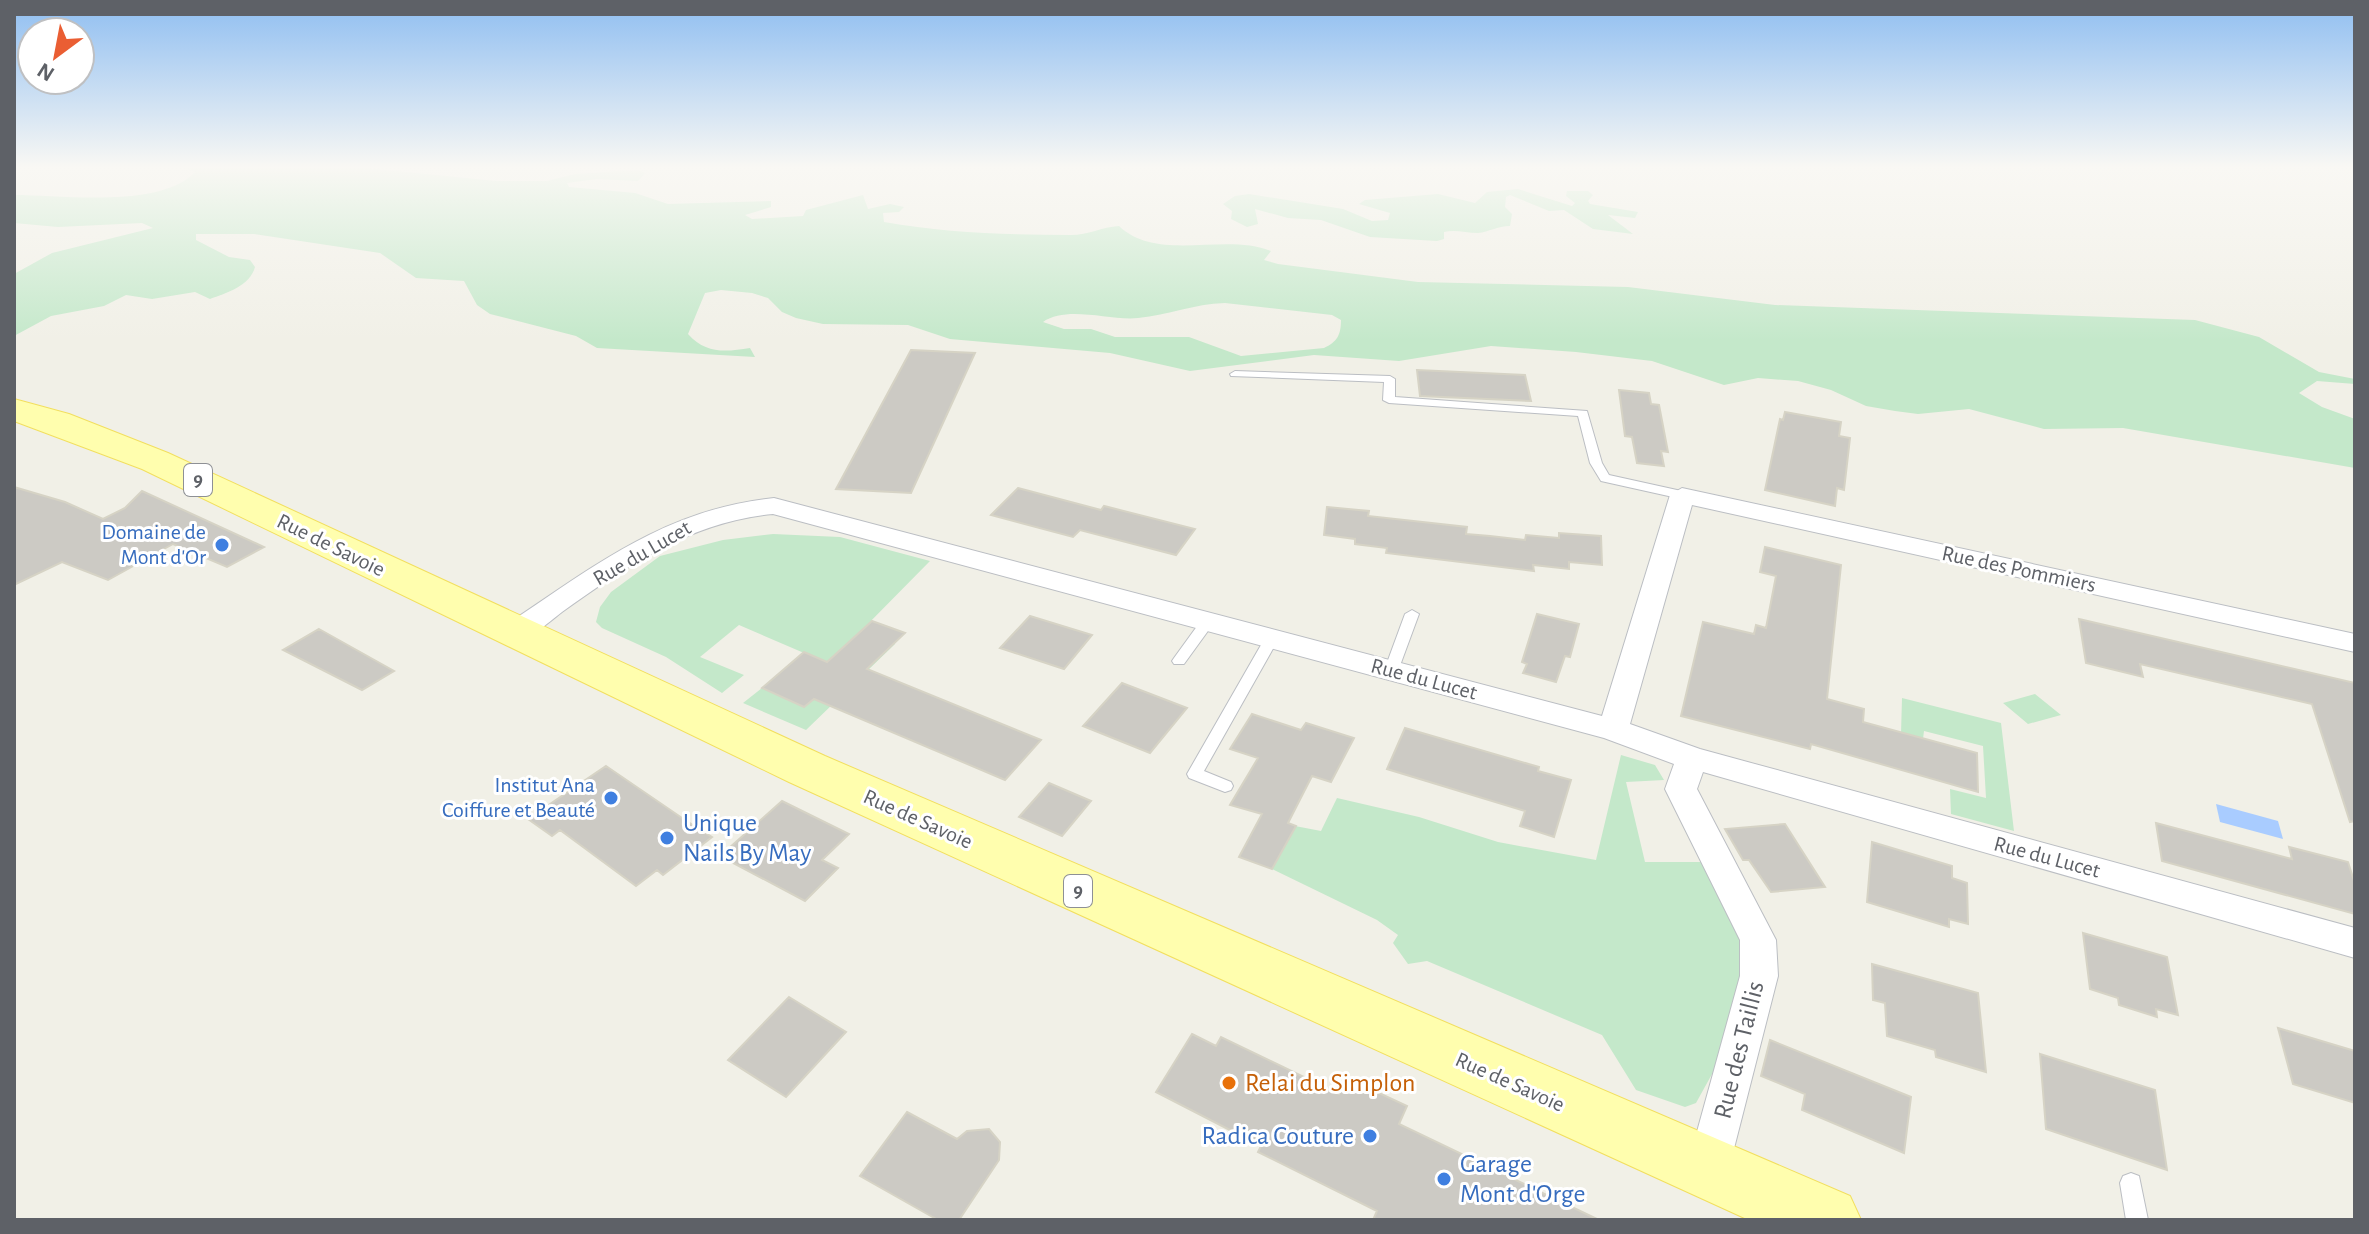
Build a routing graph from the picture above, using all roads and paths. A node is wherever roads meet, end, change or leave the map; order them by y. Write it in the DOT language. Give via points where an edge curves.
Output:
graph roads {
  1 [pos="1235,374"];
  2 [pos="14,410"];
  3 [pos="1682,495"];
  4 [pos="1412,614"];
  5 [pos="1208,621"];
  6 [pos="513,633"];
  7 [pos="1272,638"];
  8 [pos="2355,643"];
  9 [pos="1179,661"];
  10 [pos="1391,671"];
  11 [pos="1613,730"];
  12 [pos="1692,758"];
  13 [pos="1225,786"];
  14 [pos="2355,943"];
  15 [pos="1708,1168"];
  16 [pos="2131,1183"];
  17 [pos="1826,1220"];
  18 [pos="2137,1220"];
  1 -- 3 [label="lane" via="1390,379 1389,400 1583,413 1605,478"];
  2 -- 6 [label="main road, Rue de Savoie / 9" via="167,466"];
  3 -- 8 [label="street, Rue des Pommiers"];
  3 -- 11 [label="street"];
  4 -- 10 [label="lane"];
  5 -- 6 [label="street, Rue du Lucet" via="808,513 744,506 660,538"];
  5 -- 7 [label="street, Rue du Lucet"];
  5 -- 9 [label="lane"];
  6 -- 15 [label="main road, Rue de Savoie / 9" via="822,776"];
  7 -- 10 [label="street, Rue du Lucet"];
  7 -- 13 [label="lane" via="1195,774"];
  10 -- 11 [label="street, Rue du Lucet"];
  11 -- 12 [label="street, Rue du Lucet"];
  12 -- 14 [label="street, Rue du Lucet"];
  12 -- 15 [label="street, Rue des Taillis" via="1681,789 1758,940 1759,976"];
  15 -- 17 [label="main road, Rue de Savoie / 9"];
  16 -- 18 [label="lane"];
}
